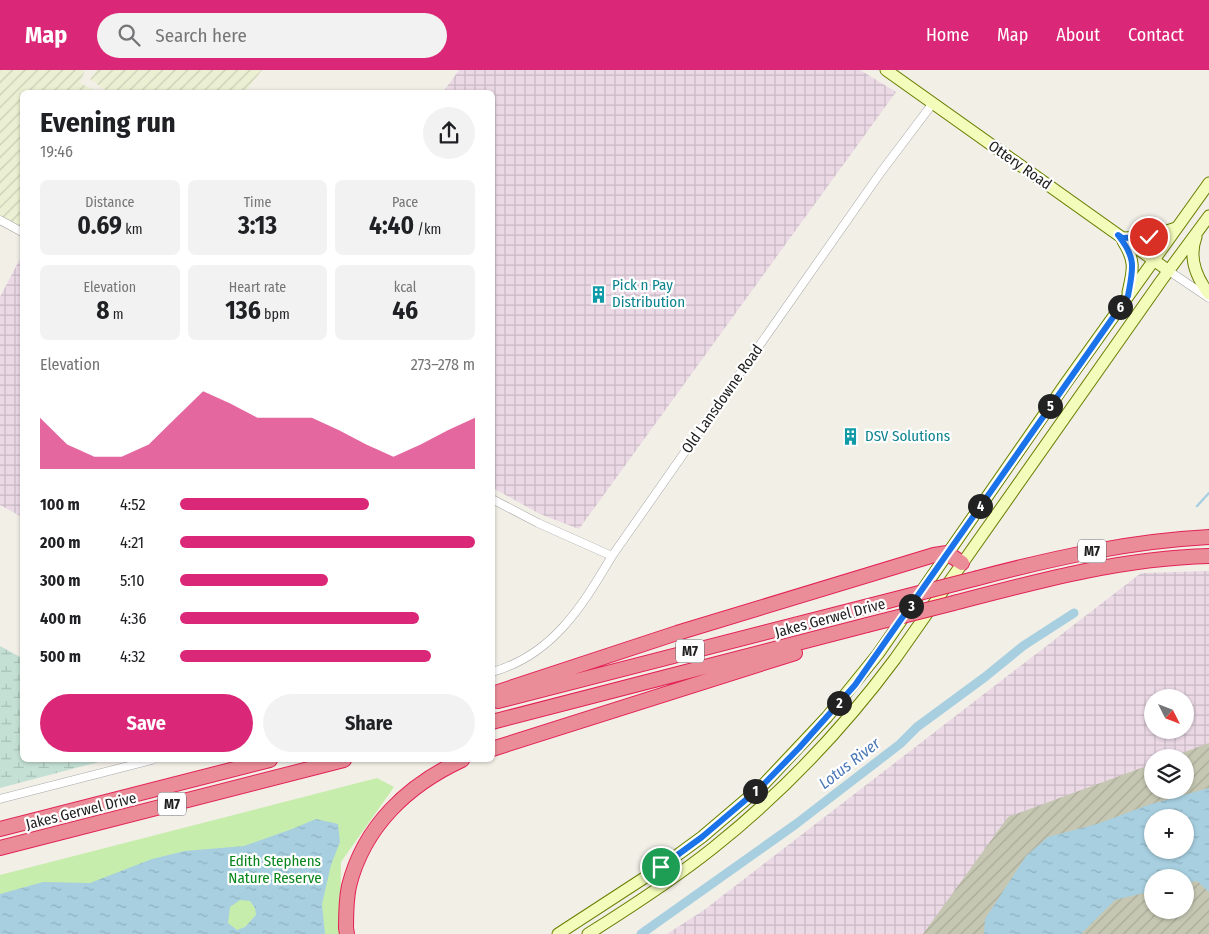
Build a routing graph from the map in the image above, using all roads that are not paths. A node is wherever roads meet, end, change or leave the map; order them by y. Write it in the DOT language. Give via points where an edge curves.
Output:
graph roads {
  1 [pos="886,70"];
  2 [pos="933,103"];
  3 [pos="1209,183"];
  4 [pos="1209,216"];
  5 [pos="0,220"];
  6 [pos="1177,228"];
  7 [pos="1198,230"];
  8 [pos="20,231"];
  9 [pos="1120,236"];
  10 [pos="1154,260"];
  11 [pos="1169,271"];
  12 [pos="1209,294"];
  13 [pos="1128,296"];
  14 [pos="1209,298"];
  15 [pos="495,501"];
  16 [pos="1209,536"];
  17 [pos="947,553"];
  18 [pos="612,556"];
  19 [pos="1209,556"];
  20 [pos="962,563"];
  21 [pos="861,627"];
  22 [pos="495,671"];
  23 [pos="495,693"];
  24 [pos="495,701"];
  25 [pos="495,721"];
  26 [pos="495,748"];
  27 [pos="144,762"];
  28 [pos="262,762"];
  29 [pos="336,762"];
  30 [pos="458,762"];
  31 [pos="0,799"];
  32 [pos="0,829"];
  33 [pos="0,848"];
  34 [pos="347,934"];
  35 [pos="558,934"];
  36 [pos="588,934"];
  1 -- 2 [label="main road, Ottery Road"];
  2 -- 9 [label="main road, Ottery Road"];
  2 -- 18 [label="street, Old Lansdowne Road"];
  3 -- 6 [label="main road"];
  4 -- 7 [label="main road"];
  5 -- 8 [label="street"];
  6 -- 9 [label="main road" via="1149,237"];
  6 -- 10 [label="main road"];
  7 -- 11 [label="main road"];
  7 -- 12 [label="main road" via="1193,251 1194,266 1200,283"];
  9 -- 10 [label="main road, Ottery Road"];
  9 -- 13 [label="main road" via="1132,260"];
  10 -- 11 [label="main road, Ottery Road"];
  10 -- 13 [label="main road"];
  11 -- 14 [label="street"];
  11 -- 20 [label="main road"];
  13 -- 17 [label="main road"];
  15 -- 18 [label="street"];
  16 -- 24 [label="highway, Jakes Gerwel Drive / M7, bridge" via="1092,551"];
  17 -- 20 [label="highway"];
  17 -- 23 [label="highway" via="677,633"];
  17 -- 35 [label="main road" via="855,685 762,786 661,867"];
  18 -- 22 [label="street, Old Lansdowne Road" via="579,610 559,632 525,658"];
  19 -- 21 [label="highway, Jakes Gerwel Drive / M7, bridge" via="1090,570"];
  20 -- 36 [label="main road" via="866,697 792,777 700,858"];
  21 -- 25 [label="highway, Jakes Gerwel Drive / M7"];
  21 -- 26 [label="highway" via="806,649"];
  27 -- 31 [label="street"];
  28 -- 32 [label="highway, Jakes Gerwel Drive / M7"];
  29 -- 33 [label="highway, Jakes Gerwel Drive / M7"];
  30 -- 34 [label="highway" via="411,790 383,817 371,834 360,852 349,888"];
}
